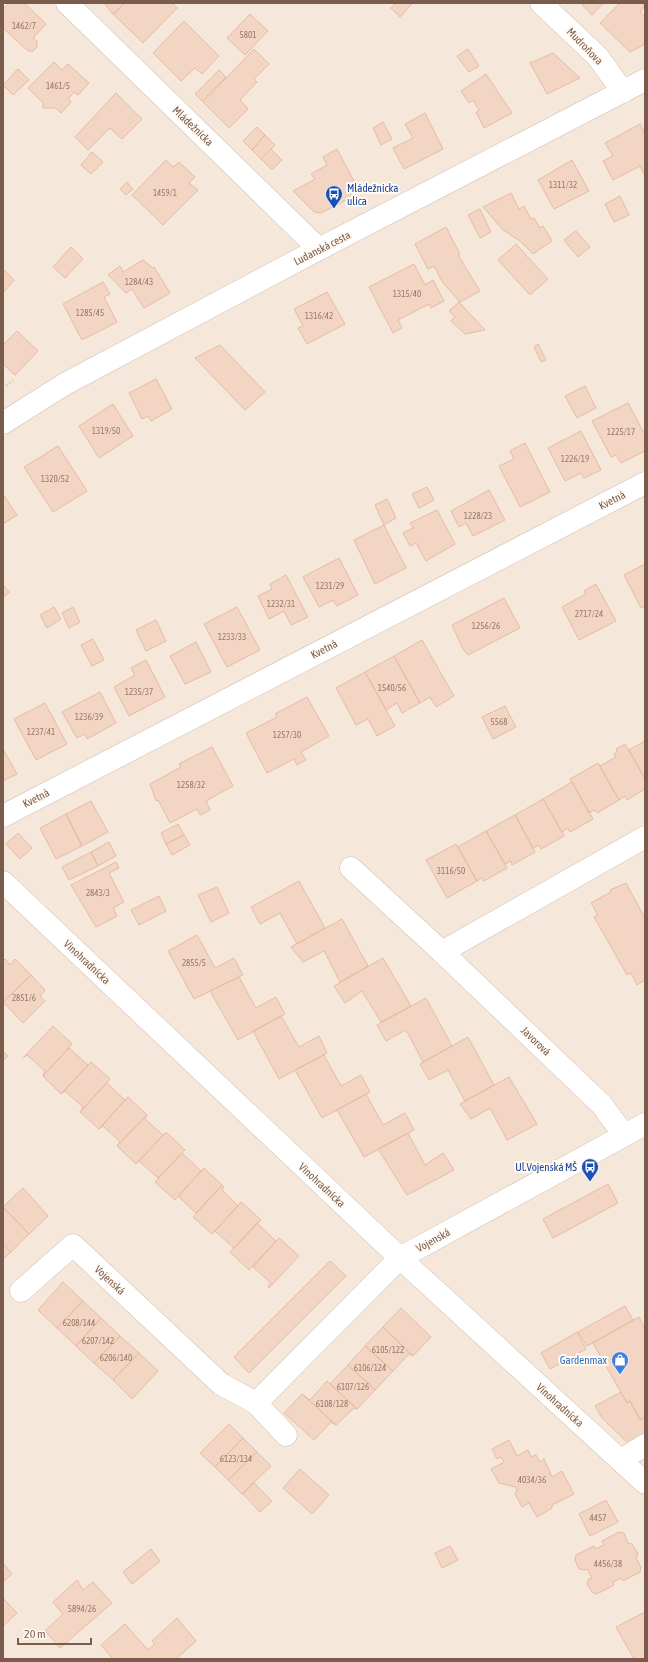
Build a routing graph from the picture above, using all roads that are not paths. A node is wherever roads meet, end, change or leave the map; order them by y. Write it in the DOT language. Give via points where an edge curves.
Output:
graph roads {
  1 [pos="67,3"];
  2 [pos="542,3"];
  3 [pos="645,80"];
  4 [pos="623,92"];
  5 [pos="319,249"];
  6 [pos="4,420"];
  7 [pos="645,482"];
  8 [pos="3,816"];
  9 [pos="645,837"];
  10 [pos="351,868"];
  11 [pos="3,882"];
  12 [pos="442,952"];
  13 [pos="645,1124"];
  14 [pos="624,1135"];
  15 [pos="400,1258"];
  16 [pos="21,1292"];
  17 [pos="256,1403"];
  18 [pos="286,1435"];
  19 [pos="645,1445"];
  20 [pos="621,1460"];
  21 [pos="645,1483"];
  1 -- 5 [label="street, Mládežnícka"];
  2 -- 4 [label="street, Mudroňova" via="598,57"];
  3 -- 4 [label="street, Ludanská cesta"];
  4 -- 5 [label="street, Ludanská cesta"];
  5 -- 6 [label="street, Ludanská cesta" via="65,384"];
  7 -- 8 [label="street, Kvetná"];
  9 -- 12 [label="street"];
  10 -- 12 [label="street, Javorová"];
  11 -- 15 [label="street, Vinohradnícka"];
  12 -- 14 [label="street, Javorová" via="602,1105"];
  13 -- 14 [label="street, Vojenská"];
  14 -- 15 [label="street, Vojenská"];
  15 -- 17 [label="street, Vojenská"];
  15 -- 20 [label="street, Vinohradnícka"];
  16 -- 17 [label="street, Vojenská" via="73,1245 221,1384"];
  17 -- 18 [label="street, Vojenská"];
  19 -- 20 [label="street"];
  20 -- 21 [label="street, Vinohradnícka"];
}
